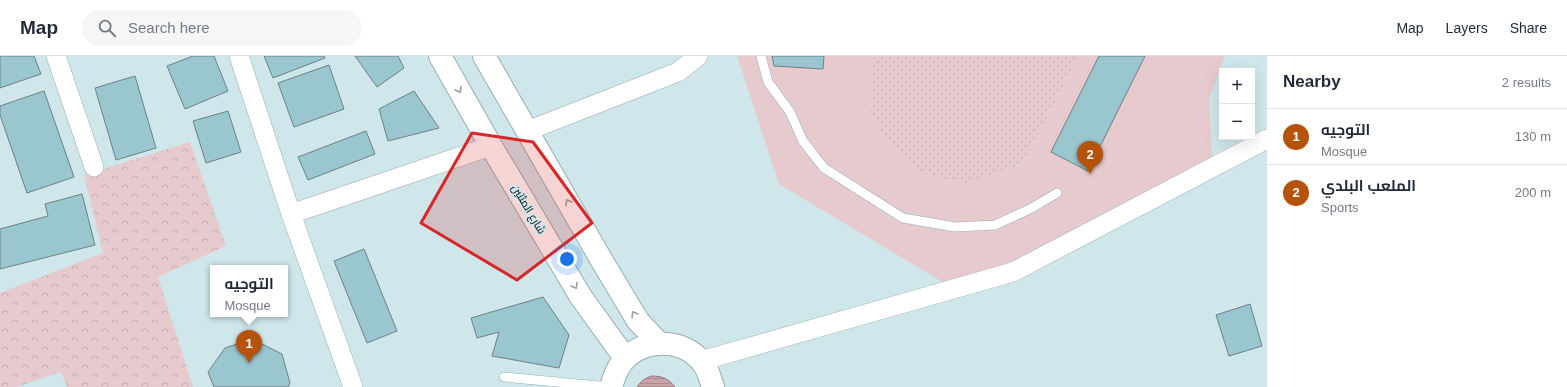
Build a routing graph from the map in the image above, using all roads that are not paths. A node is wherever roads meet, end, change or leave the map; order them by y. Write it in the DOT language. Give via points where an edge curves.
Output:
graph roads {
  1 [pos="56,56"];
  2 [pos="239,56"];
  3 [pos="440,56"];
  4 [pos="484,56"];
  5 [pos="698,56"];
  6 [pos="761,56"];
  7 [pos="527,131"];
  8 [pos="1267,139"];
  9 [pos="491,146"];
  10 [pos="94,167"];
  11 [pos="1057,193"];
  12 [pos="291,214"];
  13 [pos="659,343"];
  14 [pos="626,358"];
  15 [pos="701,361"];
  16 [pos="504,377"];
  17 [pos="353,387"];
  18 [pos="610,387"];
  19 [pos="713,387"];
  1 -- 10 [label="street"];
  2 -- 12 [label="street"];
  3 -- 9 [label="street, شارع المئتين, one-way"];
  4 -- 7 [label="street"];
  5 -- 7 [label="street" via="678,72"];
  6 -- 11 [label="lane" via="768,82 790,112 803,141 824,168 903,218 955,227 995,225"];
  13 -- 7 [label="street, one-way" via="638,321"];
  8 -- 15 [label="street" via="1013,272"];
  9 -- 12 [label="street"];
  9 -- 14 [label="street, شارع المئتين, one-way" via="581,297"];
  12 -- 17 [label="street"];
  13 -- 14 [label="street" via="647,345"];
  13 -- 15 [label="street" via="675,345 689,351"];
  14 -- 18 [label="street" via="616,371"];
  15 -- 19 [label="street" via="710,375"];
  16 -- 18 [label="lane"];
}
